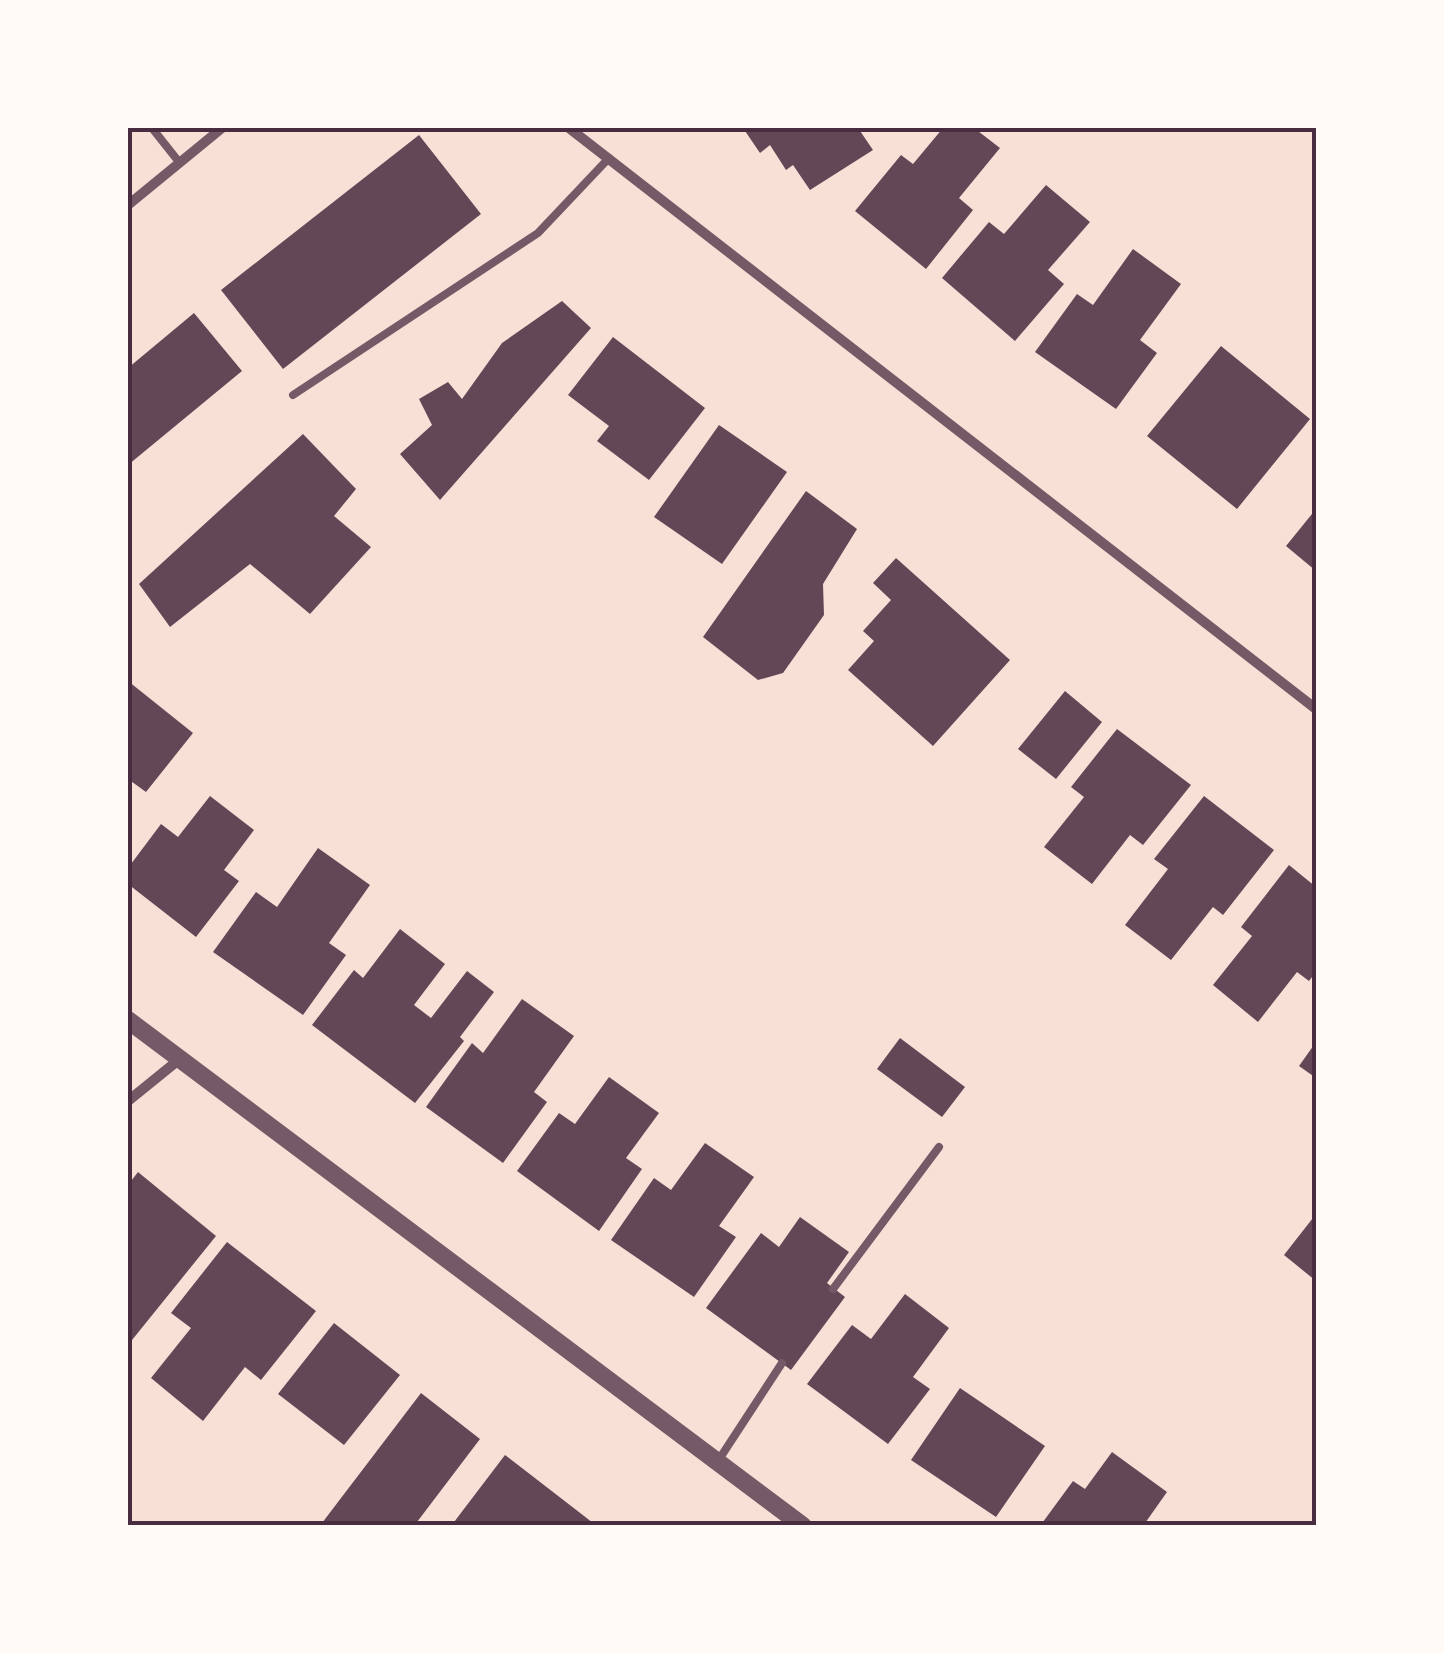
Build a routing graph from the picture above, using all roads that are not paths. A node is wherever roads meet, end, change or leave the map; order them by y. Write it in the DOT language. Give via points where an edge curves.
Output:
graph roads {
  1 [pos="152,128"];
  2 [pos="222,128"];
  3 [pos="569,128"];
  4 [pos="609,158"];
  5 [pos="180,162"];
  6 [pos="128,205"];
  7 [pos="293,396"];
  8 [pos="1316,708"];
  9 [pos="128,1020"];
  10 [pos="181,1058"];
  11 [pos="128,1101"];
  12 [pos="939,1146"];
  13 [pos="834,1289"];
  14 [pos="782,1363"];
  15 [pos="718,1462"];
  16 [pos="803,1526"];
  1 -- 5 [label="lane"];
  2 -- 5 [label="street"];
  3 -- 4 [label="street"];
  4 -- 7 [label="lane" via="538,233"];
  4 -- 8 [label="street"];
  5 -- 6 [label="street"];
  9 -- 10 [label="street"];
  10 -- 11 [label="street"];
  10 -- 15 [label="street"];
  12 -- 13 [label="lane"];
  14 -- 15 [label="lane"];
  15 -- 16 [label="street"];
}
